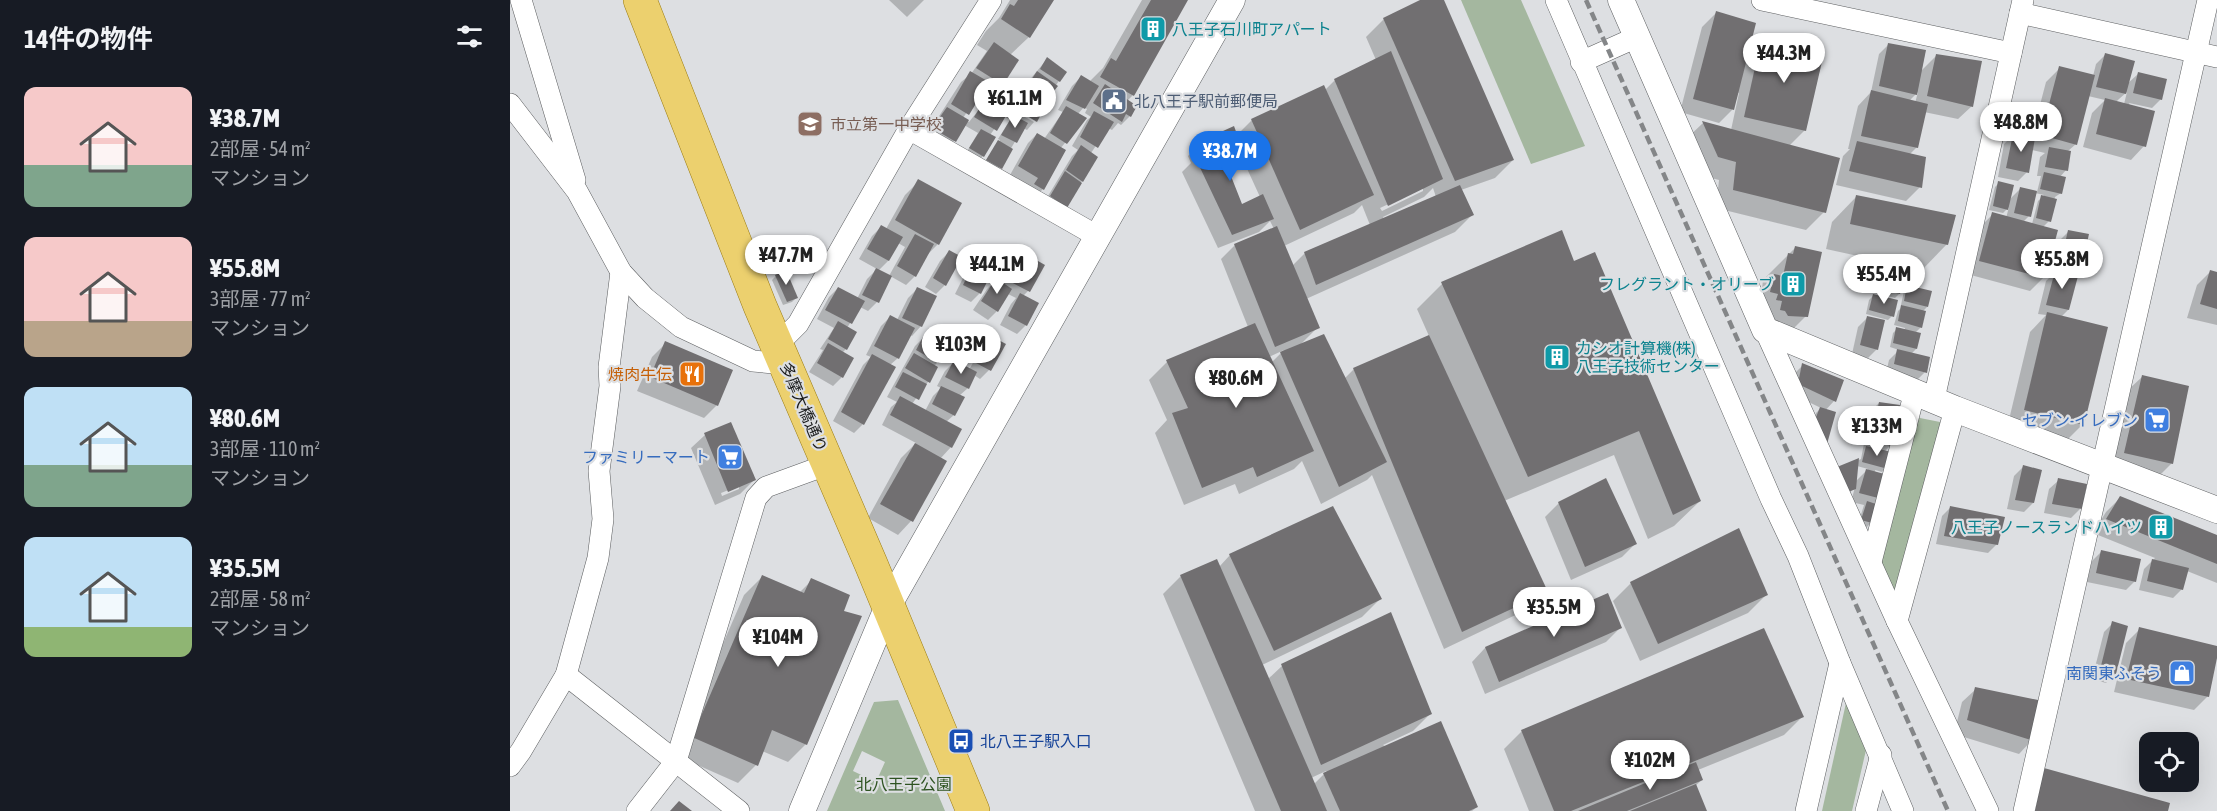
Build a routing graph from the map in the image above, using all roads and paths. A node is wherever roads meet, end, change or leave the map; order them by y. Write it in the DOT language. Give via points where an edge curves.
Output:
graph roads {
  1 [pos="521,0"];
  2 [pos="640,0"];
  3 [pos="991,0"];
  4 [pos="1232,0"];
  5 [pos="1556,0"];
  6 [pos="1621,0"];
  7 [pos="1762,0"];
  8 [pos="2208,0"];
  9 [pos="2021,7"];
  10 [pos="1637,37"];
  11 [pos="2011,53"];
  12 [pos="2207,55"];
  13 [pos="1581,62"];
  14 [pos="510,104"];
  15 [pos="909,129"];
  16 [pos="578,191"];
  17 [pos="1097,236"];
  18 [pos="621,272"];
  19 [pos="1766,330"];
  20 [pos="781,354"];
  21 [pos="1935,400"];
  22 [pos="829,464"];
  23 [pos="2103,467"];
  24 [pos="2217,510"];
  25 [pos="1871,562"];
  26 [pos="888,606"];
  27 [pos="1897,621"];
  28 [pos="1840,663"];
  29 [pos="566,675"];
  30 [pos="1881,755"];
  31 [pos="676,761"];
  32 [pos="510,766"];
  33 [pos="636,811"];
  34 [pos="739,811"];
  35 [pos="802,811"];
  36 [pos="973,811"];
  37 [pos="1806,811"];
  38 [pos="1866,811"];
  39 [pos="1903,811"];
  40 [pos="1988,811"];
  41 [pos="2024,811"];
  1 -- 16 [label="street"];
  2 -- 20 [label="main road, 多摩大橋通り"];
  3 -- 15 [label="street"];
  4 -- 17 [label="street"];
  5 -- 13 [label="street"];
  6 -- 10 [label="street"];
  7 -- 11 [label="street"];
  8 -- 12 [label="street"];
  9 -- 11 [label="street"];
  9 -- 12 [label="street"];
  10 -- 13 [label="street"];
  10 -- 19 [label="street"];
  11 -- 21 [label="street"];
  12 -- 23 [label="street"];
  13 -- 28 [label="street" via="1798,556"];
  14 -- 16 [label="street"];
  15 -- 17 [label="street"];
  15 -- 20 [label="street"];
  16 -- 18 [label="street"];
  17 -- 26 [label="street"];
  18 -- 20 [label="street" via="681,327 753,361"];
  18 -- 29 [label="street" via="599,471 601,539"];
  19 -- 21 [label="street"];
  19 -- 25 [label="street"];
  20 -- 22 [label="main road, 多摩大橋通り"];
  21 -- 23 [label="street"];
  21 -- 25 [label="street"];
  21 -- 27 [label="street"];
  22 -- 26 [label="main road, 多摩大橋通り"];
  22 -- 31 [label="street" via="766,487 756,498"];
  23 -- 24 [label="street"];
  23 -- 41 [label="street"];
  25 -- 27 [label="street"];
  26 -- 35 [label="street"];
  26 -- 36 [label="main road, 多摩大橋通り"];
  27 -- 40 [label="street"];
  28 -- 30 [label="street"];
  28 -- 37 [label="street"];
  29 -- 31 [label="street"];
  29 -- 32 [label="street"];
  30 -- 38 [label="street"];
  30 -- 39 [label="street"];
  31 -- 33 [label="street"];
  31 -- 34 [label="street"];
}
